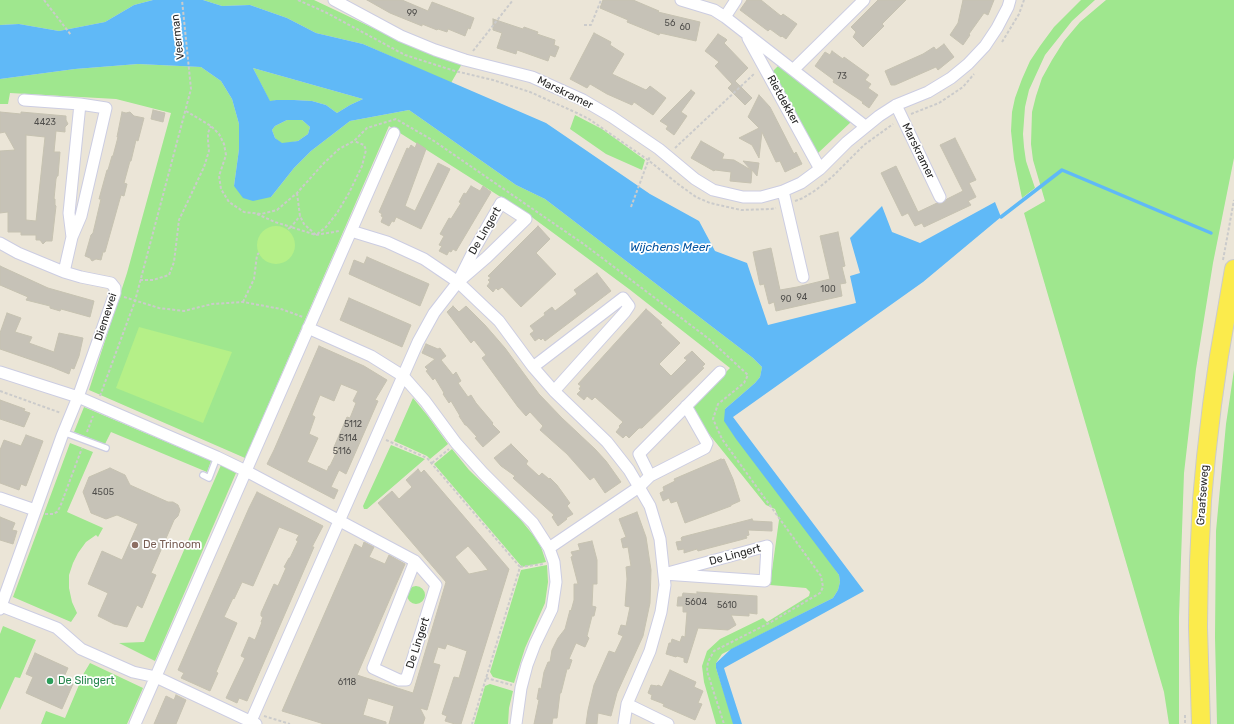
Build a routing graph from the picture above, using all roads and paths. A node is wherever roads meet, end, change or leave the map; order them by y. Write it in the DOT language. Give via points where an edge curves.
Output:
graph roads {
  1 [pos="44,0"];
  2 [pos="182,0"];
  3 [pos="298,0"];
  4 [pos="334,0"];
  5 [pos="513,0"];
  6 [pos="601,0"];
  7 [pos="681,0"];
  8 [pos="736,0"];
  9 [pos="864,0"];
  10 [pos="1010,0"];
  11 [pos="1024,0"];
  12 [pos="725,17"];
  13 [pos="584,25"];
  14 [pos="745,32"];
  15 [pos="71,35"];
  16 [pos="1000,44"];
  17 [pos="774,55"];
  18 [pos="465,60"];
  19 [pos="764,65"];
  20 [pos="793,70"];
  21 [pos="977,71"];
  22 [pos="24,100"];
  23 [pos="80,104"];
  24 [pos="896,105"];
  25 [pos="186,111"];
  26 [pos="902,118"];
  27 [pos="210,126"];
  28 [pos="865,126"];
  29 [pos="394,133"];
  30 [pos="354,141"];
  31 [pos="654,145"];
  32 [pos="667,156"];
  33 [pos="648,160"];
  34 [pos="820,169"];
  35 [pos="678,184"];
  36 [pos="783,191"];
  37 [pos="297,193"];
  38 [pos="940,197"];
  39 [pos="786,204"];
  40 [pos="631,207"];
  41 [pos="254,213"];
  42 [pos="300,216"];
  43 [pos="291,227"];
  44 [pos="288,229"];
  45 [pos="351,231"];
  46 [pos="316,235"];
  47 [pos="72,237"];
  48 [pos="0,243"];
  49 [pos="259,253"];
  50 [pos="1234,269"];
  51 [pos="64,272"];
  52 [pos="803,277"];
  53 [pos="140,280"];
  54 [pos="458,282"];
  55 [pos="135,301"];
  56 [pos="243,302"];
  57 [pos="310,324"];
  58 [pos="732,360"];
  59 [pos="533,367"];
  60 [pos="0,372"];
  61 [pos="720,372"];
  62 [pos="403,376"];
  63 [pos="554,391"];
  64 [pos="0,392"];
  65 [pos="78,397"];
  66 [pos="97,405"];
  67 [pos="686,406"];
  68 [pos="70,416"];
  69 [pos="63,432"];
  70 [pos="376,436"];
  71 [pos="84,440"];
  72 [pos="456,443"];
  73 [pos="106,448"];
  74 [pos="217,457"];
  75 [pos="432,464"];
  76 [pos="246,471"];
  77 [pos="203,475"];
  78 [pos="650,476"];
  79 [pos="639,487"];
  80 [pos="0,498"];
  81 [pos="35,510"];
  82 [pos="340,521"];
  83 [pos="549,548"];
  84 [pos="415,562"];
  85 [pos="554,562"];
  86 [pos="520,568"];
  87 [pos="664,574"];
  88 [pos="0,607"];
  89 [pos="156,677"];
  90 [pos="486,678"];
  91 [pos="521,688"];
  92 [pos="627,704"];
  93 [pos="254,720"];
  94 [pos="135,724"];
  95 [pos="290,724"];
  96 [pos="472,724"];
  97 [pos="516,724"];
  98 [pos="624,724"];
  99 [pos="668,724"];
  100 [pos="1201,724"];
  1 -- 15 [label="path"];
  2 -- 25 [label="path, Veerman" via="191,89"];
  3 -- 33 [label="path" via="405,55 523,89 570,110 589,119"];
  4 -- 18 [label="street, Marskramer" via="401,36"];
  5 -- 18 [label="path"];
  6 -- 13 [label="path" via="591,25"];
  7 -- 12 [label="street, Rietdekker" via="714,10"];
  8 -- 12 [label="street"];
  9 -- 20 [label="street"];
  10 -- 24 [label="street, Marskramer" via="989,40 968,64 928,92"];
  11 -- 16 [label="path" via="1019,14"];
  12 -- 14 [label="street, Rietdekker"];
  14 -- 17 [label="street, Rietdekker"];
  14 -- 19 [label="street, Rietdekker"];
  17 -- 19 [label="street"];
  17 -- 20 [label="street, Rietdekker"];
  18 -- 31 [label="street, Marskramer" via="532,77 560,89 612,117"];
  19 -- 32 [label="path"];
  19 -- 34 [label="street, Rietdekker"];
  20 -- 28 [label="street, Rietdekker"];
  21 -- 26 [label="path" via="963,87 939,103"];
  22 -- 23 [label="street"];
  23 -- 47 [label="street" via="69,214"];
  23 -- 47 [label="street" via="106,108 81,216"];
  24 -- 26 [label="street, Marskramer"];
  24 -- 28 [label="street, Marskramer"];
  25 -- 27 [label="path"];
  25 -- 53 [label="path, Veerman"];
  26 -- 38 [label="street, Marskramer"];
  26 -- 39 [label="path" via="864,145 816,190"];
  27 -- 41 [label="path" via="219,134 226,155 219,176 221,189 229,202 244,212"];
  27 -- 53 [label="path" via="209,151 179,220 174,262 169,275 153,280"];
  28 -- 34 [label="street, Marskramer"];
  29 -- 45 [label="street"];
  30 -- 37 [label="path" via="339,149"];
  30 -- 46 [label="path" via="364,145 366,150 362,166 350,193 337,213"];
  30 -- 58 [label="path" via="367,128 396,119 434,141 585,245 709,339"];
  31 -- 32 [label="street, Marskramer"];
  31 -- 33 [label="path"];
  32 -- 36 [label="street, Marskramer" via="713,190 743,197 761,197"];
  33 -- 35 [label="path"];
  33 -- 40 [label="path"];
  34 -- 36 [label="street, Marskramer" via="801,183"];
  36 -- 39 [label="street"];
  37 -- 41 [label="path" via="277,210"];
  37 -- 42 [label="path"];
  39 -- 52 [label="street"];
  41 -- 43 [label="path"];
  42 -- 43 [label="path"];
  42 -- 46 [label="path" via="304,224"];
  43 -- 44 [label="path"];
  43 -- 46 [label="path"];
  45 -- 46 [label="path"];
  45 -- 54 [label="street" via="388,242 424,259"];
  45 -- 57 [label="street"];
  47 -- 51 [label="street"];
  48 -- 51 [label="street, Diemewei"];
  49 -- 56 [label="path" via="254,280"];
  50 -- 100 [label="main road, Graafseweg" via="1214,391 1202,500 1198,627"];
  51 -- 65 [label="street, Diemewei" via="105,281 115,288"];
  53 -- 55 [label="path, Veerman"];
  54 -- 54 [label="street, De Lingert" via="487,257 526,219 501,203"];
  54 -- 59 [label="street" via="499,321"];
  54 -- 62 [label="street, De Lingert" via="434,313"];
  55 -- 56 [label="path" via="159,308 184,311 212,304"];
  55 -- 66 [label="path, Veerman"];
  56 -- 57 [label="path" via="281,310"];
  57 -- 62 [label="street"];
  57 -- 76 [label="street"];
  59 -- 63 [label="street"];
  59 -- 63 [label="street" via="623,298 629,306 625,312"];
  60 -- 65 [label="street"];
  61 -- 67 [label="street"];
  62 -- 70 [label="street, De Lingert"];
  62 -- 72 [label="street"];
  63 -- 79 [label="street" via="607,442"];
  64 -- 68 [label="path"];
  65 -- 66 [label="street"];
  65 -- 68 [label="street, Diemewei"];
  66 -- 71 [label="path, Veerman"];
  66 -- 74 [label="street"];
  67 -- 78 [label="street" via="639,454"];
  67 -- 78 [label="street" via="707,443 705,448"];
  68 -- 69 [label="street, Diemewei"];
  69 -- 71 [label="lane"];
  69 -- 81 [label="street, Diemewei"];
  70 -- 75 [label="path" via="427,458"];
  70 -- 82 [label="street, De Lingert"];
  71 -- 73 [label="lane"];
  71 -- 81 [label="path, Veerman" via="57,512 47,515"];
  72 -- 75 [label="path"];
  72 -- 83 [label="street" via="533,523"];
  74 -- 76 [label="street"];
  74 -- 77 [label="lane" via="209,478"];
  75 -- 86 [label="path"];
  76 -- 82 [label="street, De Lingert"];
  76 -- 89 [label="street"];
  78 -- 79 [label="street"];
  79 -- 83 [label="street"];
  79 -- 87 [label="street" via="650,506 660,539"];
  80 -- 81 [label="street"];
  81 -- 88 [label="street, Diemewei"];
  82 -- 84 [label="street, De Lingert"];
  82 -- 93 [label="street, De Lingert"];
  83 -- 85 [label="street"];
  84 -- 84 [label="street, De Lingert" via="373,668 399,680 406,680 436,585"];
  85 -- 86 [label="path"];
  85 -- 91 [label="street" via="556,582 552,608 535,644"];
  86 -- 90 [label="path"];
  87 -- 87 [label="street, De Lingert" via="745,552 767,546 765,581"];
  87 -- 92 [label="street" via="661,612 653,643"];
  88 -- 89 [label="street" via="57,628 87,652 133,672"];
  89 -- 93 [label="street"];
  89 -- 94 [label="street"];
  90 -- 91 [label="path"];
  90 -- 96 [label="path"];
  91 -- 97 [label="street"];
  92 -- 98 [label="street"];
  92 -- 99 [label="street"];
  93 -- 95 [label="path"];
}
